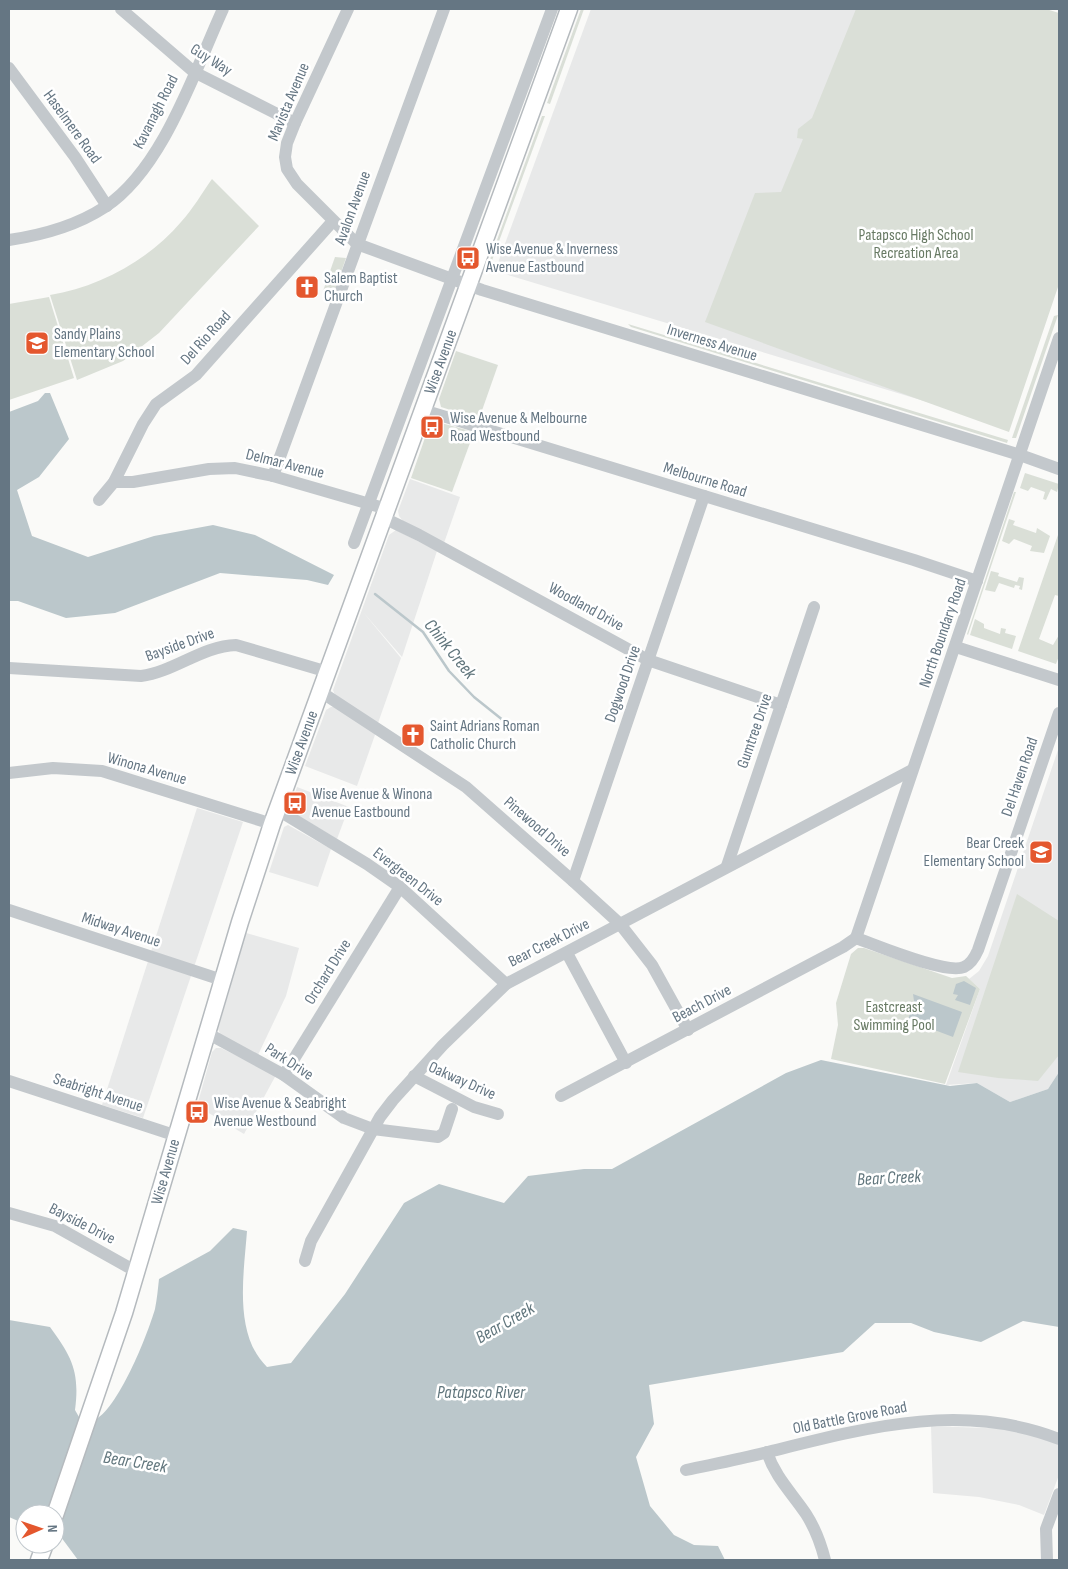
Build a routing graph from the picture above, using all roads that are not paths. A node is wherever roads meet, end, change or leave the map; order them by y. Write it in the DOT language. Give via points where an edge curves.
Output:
graph roads {
  1 [pos="121,9"];
  2 [pos="223,9"];
  3 [pos="348,9"];
  4 [pos="444,9"];
  5 [pos="552,9"];
  6 [pos="569,9"];
  7 [pos="9,68"];
  8 [pos="194,72"];
  9 [pos="295,122"];
  10 [pos="107,206"];
  11 [pos="333,221"];
  12 [pos="9,240"];
  13 [pos="357,244"];
  14 [pos="452,279"];
  15 [pos="468,286"];
  16 [pos="1059,338"];
  17 [pos="423,410"];
  18 [pos="1020,455"];
  19 [pos="1059,469"];
  20 [pos="273,476"];
  21 [pos="114,482"];
  22 [pos="704,496"];
  23 [pos="98,500"];
  24 [pos="369,503"];
  25 [pos="385,514"];
  26 [pos="354,544"];
  27 [pos="977,581"];
  28 [pos="814,607"];
  29 [pos="956,647"];
  30 [pos="648,660"];
  31 [pos="9,668"];
  32 [pos="328,672"];
  33 [pos="1059,680"];
  34 [pos="321,692"];
  35 [pos="781,705"];
  36 [pos="1059,713"];
  37 [pos="912,770"];
  38 [pos="9,773"];
  39 [pos="275,817"];
  40 [pos="727,866"];
  41 [pos="574,881"];
  42 [pos="400,887"];
  43 [pos="9,910"];
  44 [pos="620,924"];
  45 [pos="856,938"];
  46 [pos="567,953"];
  47 [pos="222,980"];
  48 [pos="506,984"];
  49 [pos="688,1030"];
  50 [pos="207,1033"];
  51 [pos="626,1063"];
  52 [pos="284,1075"];
  53 [pos="414,1076"];
  54 [pos="9,1081"];
  55 [pos="562,1096"];
  56 [pos="452,1109"];
  57 [pos="498,1114"];
  58 [pos="373,1129"];
  59 [pos="177,1136"];
  60 [pos="9,1213"];
  61 [pos="305,1261"];
  62 [pos="137,1272"];
  63 [pos="1059,1439"];
  64 [pos="767,1452"];
  65 [pos="686,1470"];
  66 [pos="1059,1494"];
  67 [pos="59,1504"];
  68 [pos="825,1560"];
  69 [pos="1047,1560"];
  1 -- 8 [label="street, Guy Way"];
  2 -- 8 [label="street, Kavanagh Road"];
  3 -- 9 [label="street, Mavista Avenue"];
  4 -- 13 [label="street, Avalon Avenue"];
  5 -- 14 [label="street, Wise Avenue"];
  6 -- 15 [label="main road, Wise Avenue"];
  7 -- 10 [label="street, Haselmere Road"];
  8 -- 9 [label="street, Guy Way"];
  8 -- 10 [label="street, Kavanagh Road" via="153,157 133,182"];
  9 -- 11 [label="street, Mavista Avenue" via="285,150 287,169"];
  10 -- 12 [label="street, Kavanagh Road" via="54,231"];
  11 -- 13 [label="street, Mavista Avenue"];
  11 -- 21 [label="street, Del Rio Road" via="196,375 156,404 142,424"];
  13 -- 14 [label="street, Inverness Avenue"];
  13 -- 20 [label="street, Avalon Avenue"];
  14 -- 15 [label="street, Inverness Avenue"];
  14 -- 24 [label="street, Wise Avenue"];
  15 -- 17 [label="main road, Wise Avenue"];
  15 -- 18 [label="street, Inverness Avenue"];
  16 -- 18 [label="street, North Boundary Road"];
  17 -- 22 [label="street, Melbourne Road"];
  17 -- 25 [label="main road, Wise Avenue"];
  18 -- 19 [label="street, Inverness Avenue"];
  18 -- 27 [label="street, North Boundary Road"];
  20 -- 21 [label="street, Delmar Avenue" via="242,468 219,468 133,482"];
  20 -- 24 [label="street, Delmar Avenue"];
  21 -- 23 [label="street, Del Rio Road"];
  22 -- 27 [label="street, Melbourne Road"];
  22 -- 30 [label="street, Dogwood Drive"];
  24 -- 25 [label="street, Delmar Avenue"];
  24 -- 26 [label="street, Wise Avenue"];
  25 -- 30 [label="street, Woodland Drive"];
  25 -- 32 [label="main road, Wise Avenue"];
  27 -- 29 [label="street, North Boundary Road"];
  28 -- 35 [label="street, Gumtree Drive"];
  29 -- 33 [label="street"];
  29 -- 37 [label="street, North Boundary Road"];
  30 -- 35 [label="street, Woodland Drive"];
  30 -- 41 [label="street, Dogwood Drive"];
  31 -- 32 [label="street, Bayside Drive" via="141,676 160,673 222,646 236,645"];
  32 -- 34 [label="main road, Wise Avenue"];
  34 -- 39 [label="main road, Wise Avenue"];
  34 -- 41 [label="street, Pinewood Drive" via="466,787"];
  35 -- 40 [label="street, Gumtree Drive"];
  36 -- 45 [label="street, Del Haven Road" via="978,950 969,964 962,968 942,967"];
  37 -- 40 [label="street, Bear Creek Drive"];
  37 -- 45 [label="street, North Boundary Road"];
  38 -- 39 [label="street, Winona Avenue" via="53,768 102,771"];
  39 -- 42 [label="street, Evergreen Drive" via="353,855"];
  39 -- 47 [label="main road, Wise Avenue"];
  40 -- 44 [label="street, Bear Creek Drive"];
  41 -- 44 [label="street, Pinewood Drive"];
  42 -- 48 [label="street, Evergreen Drive"];
  42 -- 52 [label="street, Orchard Drive"];
  43 -- 47 [label="street, Midway Avenue"];
  44 -- 46 [label="street, Bear Creek Drive"];
  44 -- 49 [label="street, Pinewood Drive" via="652,964"];
  45 -- 49 [label="street, Beach Drive"];
  46 -- 48 [label="street, Bear Creek Drive"];
  46 -- 51 [label="street"];
  47 -- 50 [label="main road, Wise Avenue"];
  48 -- 53 [label="street, Bear Creek Drive"];
  49 -- 51 [label="street, Beach Drive"];
  50 -- 52 [label="street, Park Drive"];
  50 -- 59 [label="main road, Wise Avenue"];
  51 -- 55 [label="street, Beach Drive"];
  52 -- 58 [label="street, Park Drive" via="334,1112"];
  53 -- 57 [label="street, Oakway Drive" via="474,1107"];
  53 -- 58 [label="street, Bear Creek Drive" via="392,1100"];
  54 -- 59 [label="street, Seabright Avenue"];
  56 -- 58 [label="street, Park Drive" via="444,1133 438,1137"];
  58 -- 61 [label="street, Bear Creek Drive" via="310,1241"];
  59 -- 62 [label="main road, Wise Avenue"];
  60 -- 62 [label="street, Bayside Drive" via="55,1226"];
  62 -- 67 [label="main road, Wise Avenue"];
  63 -- 64 [label="street, Old Battle Grove Road" via="1004,1424 911,1421 834,1435"];
  64 -- 65 [label="street, Old Battle Grove Road"];
  64 -- 68 [label="street" via="778,1479 812,1526"];
  66 -- 69 [label="street" via="1046,1529"];
}
